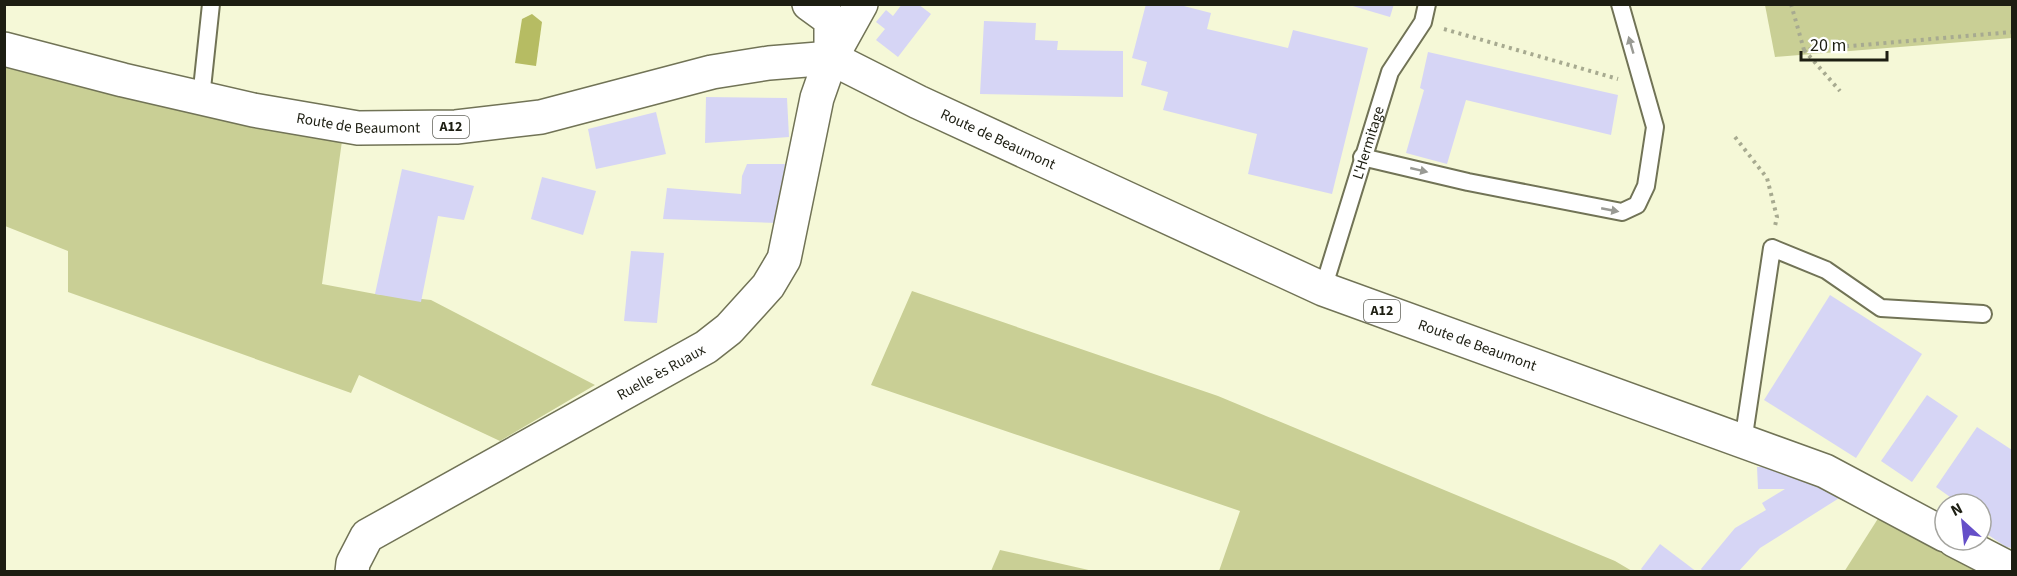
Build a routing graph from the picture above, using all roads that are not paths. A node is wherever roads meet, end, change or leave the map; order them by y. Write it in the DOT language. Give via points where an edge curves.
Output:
graph roads {
  1 [pos="211,4"];
  2 [pos="809,4"];
  3 [pos="861,4"];
  4 [pos="1427,4"];
  5 [pos="1620,4"];
  6 [pos="4,49"];
  7 [pos="831,58"];
  8 [pos="201,98"];
  9 [pos="1362,157"];
  10 [pos="1323,289"];
  11 [pos="1983,314"];
  12 [pos="1743,442"];
  13 [pos="1933,529"];
  14 [pos="1978,552"];
  15 [pos="2013,570"];
  16 [pos="352,572"];
  1 -- 8 [label="lane"];
  2 -- 7 [label="main road" via="831,20"];
  3 -- 7 [label="main road"];
  4 -- 9 [label="lane, L'Hermitage" via="1423,22 1390,72"];
  9 -- 5 [label="lane, one-way" via="1622,212 1637,205 1646,186 1655,128"];
  6 -- 8 [label="main road, Route de Beaumont / A12"];
  7 -- 8 [label="main road, Route de Beaumont / A12" via="712,72 541,117 456,127 358,128"];
  7 -- 10 [label="main road, Route de Beaumont / A12"];
  7 -- 16 [label="main road, Ruelle ès Ruaux" via="817,98 784,259 768,286 729,329 706,347 367,536"];
  9 -- 10 [label="lane, L'Hermitage"];
  10 -- 12 [label="main road, Route de Beaumont / A12"];
  11 -- 12 [label="lane" via="1881,309 1826,270 1772,248"];
  12 -- 13 [label="main road, Route de Beaumont / A12" via="1825,471"];
  14 -- 15 [label="main road"];
}
